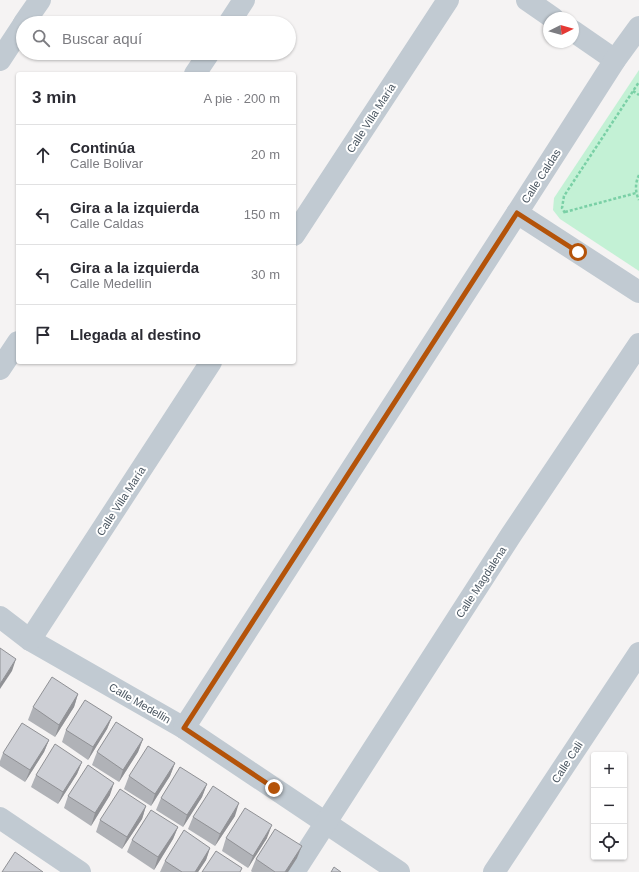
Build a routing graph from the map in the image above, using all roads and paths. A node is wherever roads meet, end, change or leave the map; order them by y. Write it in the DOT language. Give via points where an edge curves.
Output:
graph roads {
  1 [pos="40,0"];
  2 [pos="244,0"];
  3 [pos="448,0"];
  4 [pos="527,0"];
  5 [pos="544,12"];
  6 [pos="29,16"];
  7 [pos="234,16"];
  8 [pos="639,27"];
  9 [pos="579,35"];
  10 [pos="16,36"];
  11 [pos="0,60"];
  12 [pos="204,60"];
  13 [pos="615,60"];
  14 [pos="196,72"];
  15 [pos="639,82"];
  16 [pos="633,91"];
  17 [pos="639,95"];
  18 [pos="639,175"];
  19 [pos="636,193"];
  20 [pos="639,200"];
  21 [pos="565,212"];
  22 [pos="517,213"];
  23 [pos="567,216"];
  24 [pos="296,232"];
  25 [pos="639,292"];
  26 [pos="639,344"];
  27 [pos="16,345"];
  28 [pos="210,364"];
  29 [pos="0,369"];
  30 [pos="0,617"];
  31 [pos="30,640"];
  32 [pos="639,653"];
  33 [pos="184,728"];
  34 [pos="0,818"];
  35 [pos="326,823"];
  36 [pos="80,872"];
  37 [pos="294,872"];
  38 [pos="398,872"];
  39 [pos="494,872"];
  1 -- 6 [label="street"];
  2 -- 7 [label="street"];
  3 -- 24 [label="street, Calle Villa María"];
  4 -- 5 [label="street"];
  8 -- 13 [label="street, Calle Caldas"];
  9 -- 13 [label="street"];
  10 -- 11 [label="street"];
  12 -- 14 [label="street"];
  13 -- 22 [label="street, Calle Caldas"];
  15 -- 16 [label="path"];
  16 -- 17 [label="path"];
  16 -- 21 [label="path" via="564,196 562,208"];
  18 -- 19 [label="path"];
  19 -- 20 [label="path"];
  19 -- 21 [label="path"];
  21 -- 23 [label="path"];
  22 -- 25 [label="street"];
  22 -- 33 [label="street, Calle Caldas"];
  26 -- 35 [label="street, Calle Magdalena" via="511,535"];
  27 -- 29 [label="street"];
  28 -- 31 [label="street, Calle Villa María"];
  30 -- 31 [label="street, Calle Medellin"];
  31 -- 33 [label="street, Calle Medellin"];
  32 -- 39 [label="street, Calle Cali"];
  33 -- 35 [label="street, Calle Medellin"];
  34 -- 36 [label="street"];
  35 -- 37 [label="street, Calle Magdalena"];
  35 -- 38 [label="street, Calle Medellin"];
}
